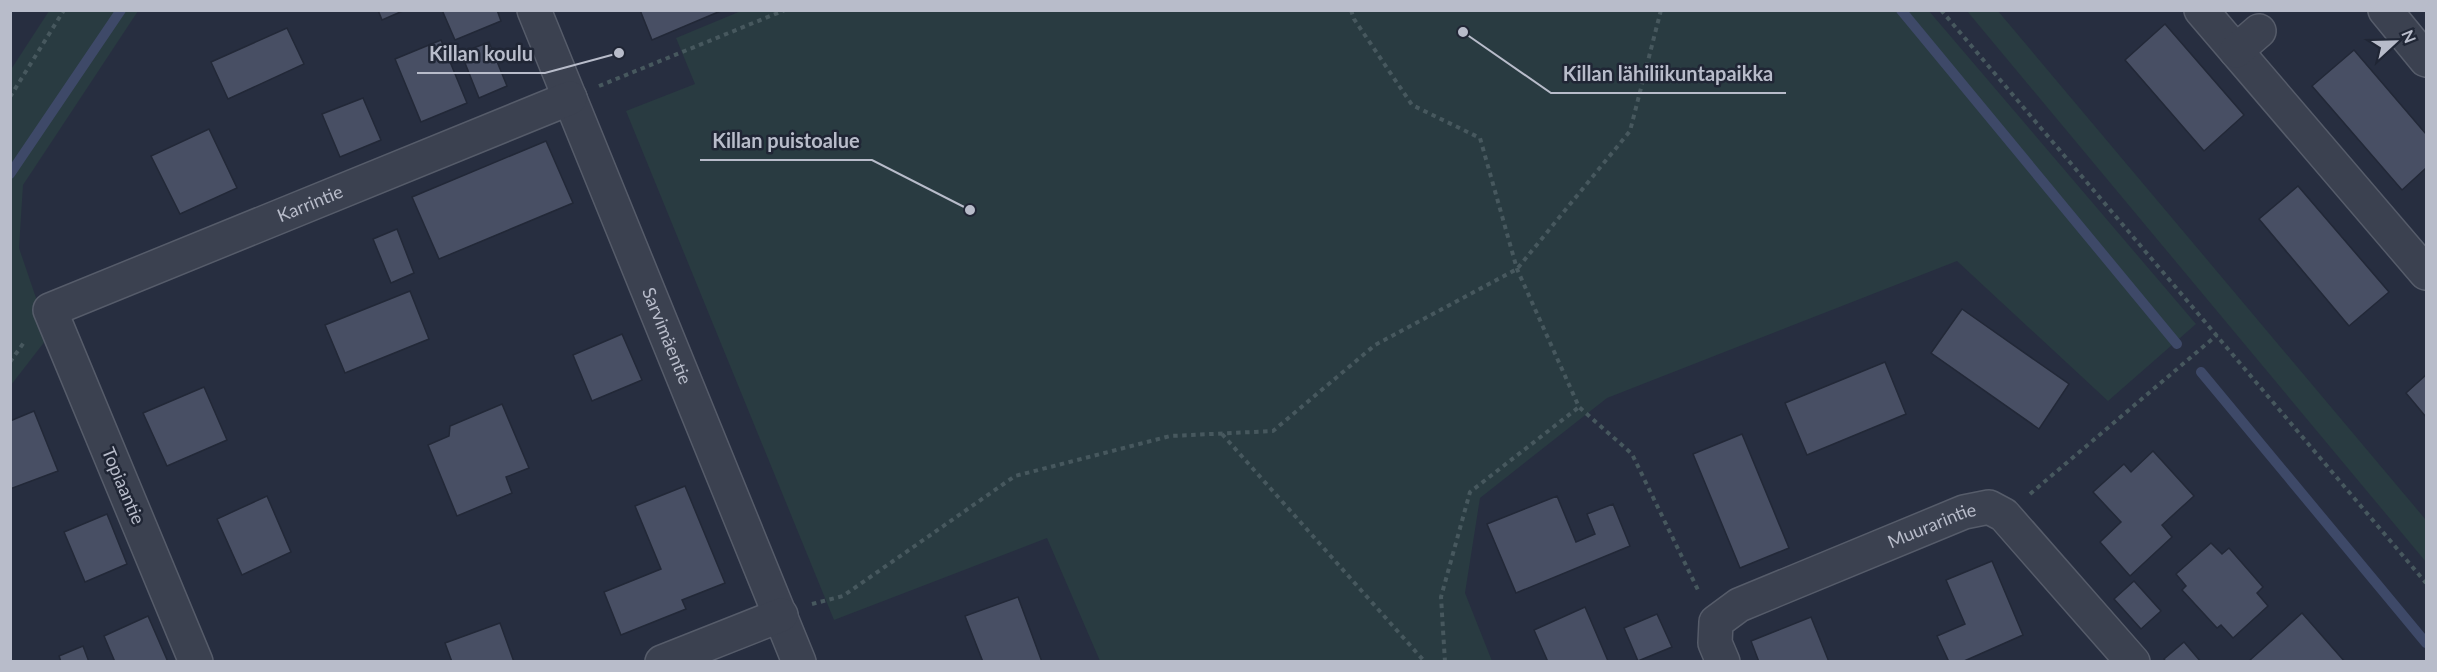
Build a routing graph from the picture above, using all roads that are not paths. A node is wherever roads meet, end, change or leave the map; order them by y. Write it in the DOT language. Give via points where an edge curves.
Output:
graph roads {
  1 [pos="534,10"];
  2 [pos="2201,10"];
  3 [pos="2385,10"];
  4 [pos="2427,60"];
  5 [pos="570,98"];
  6 [pos="2427,273"];
  7 [pos="50,310"];
  8 [pos="781,615"];
  9 [pos="196,662"];
  10 [pos="662,662"];
  11 [pos="799,662"];
  12 [pos="1723,662"];
  13 [pos="2133,662"];
  1 -- 5 [label="street, Sarvimäentie"];
  2 -- 6 [label="street" via="2248,41 2391,214"];
  3 -- 4 [label="street"];
  5 -- 7 [label="street, Karrintie"];
  5 -- 8 [label="street, Sarvimäentie"];
  7 -- 9 [label="street, Topiaantie"];
  8 -- 10 [label="street"];
  8 -- 11 [label="street, Sarvimäentie"];
  12 -- 13 [label="street, Muurarintie" via="1715,643 1716,622 1738,604 1964,512 1989,507 2004,515"];
}
